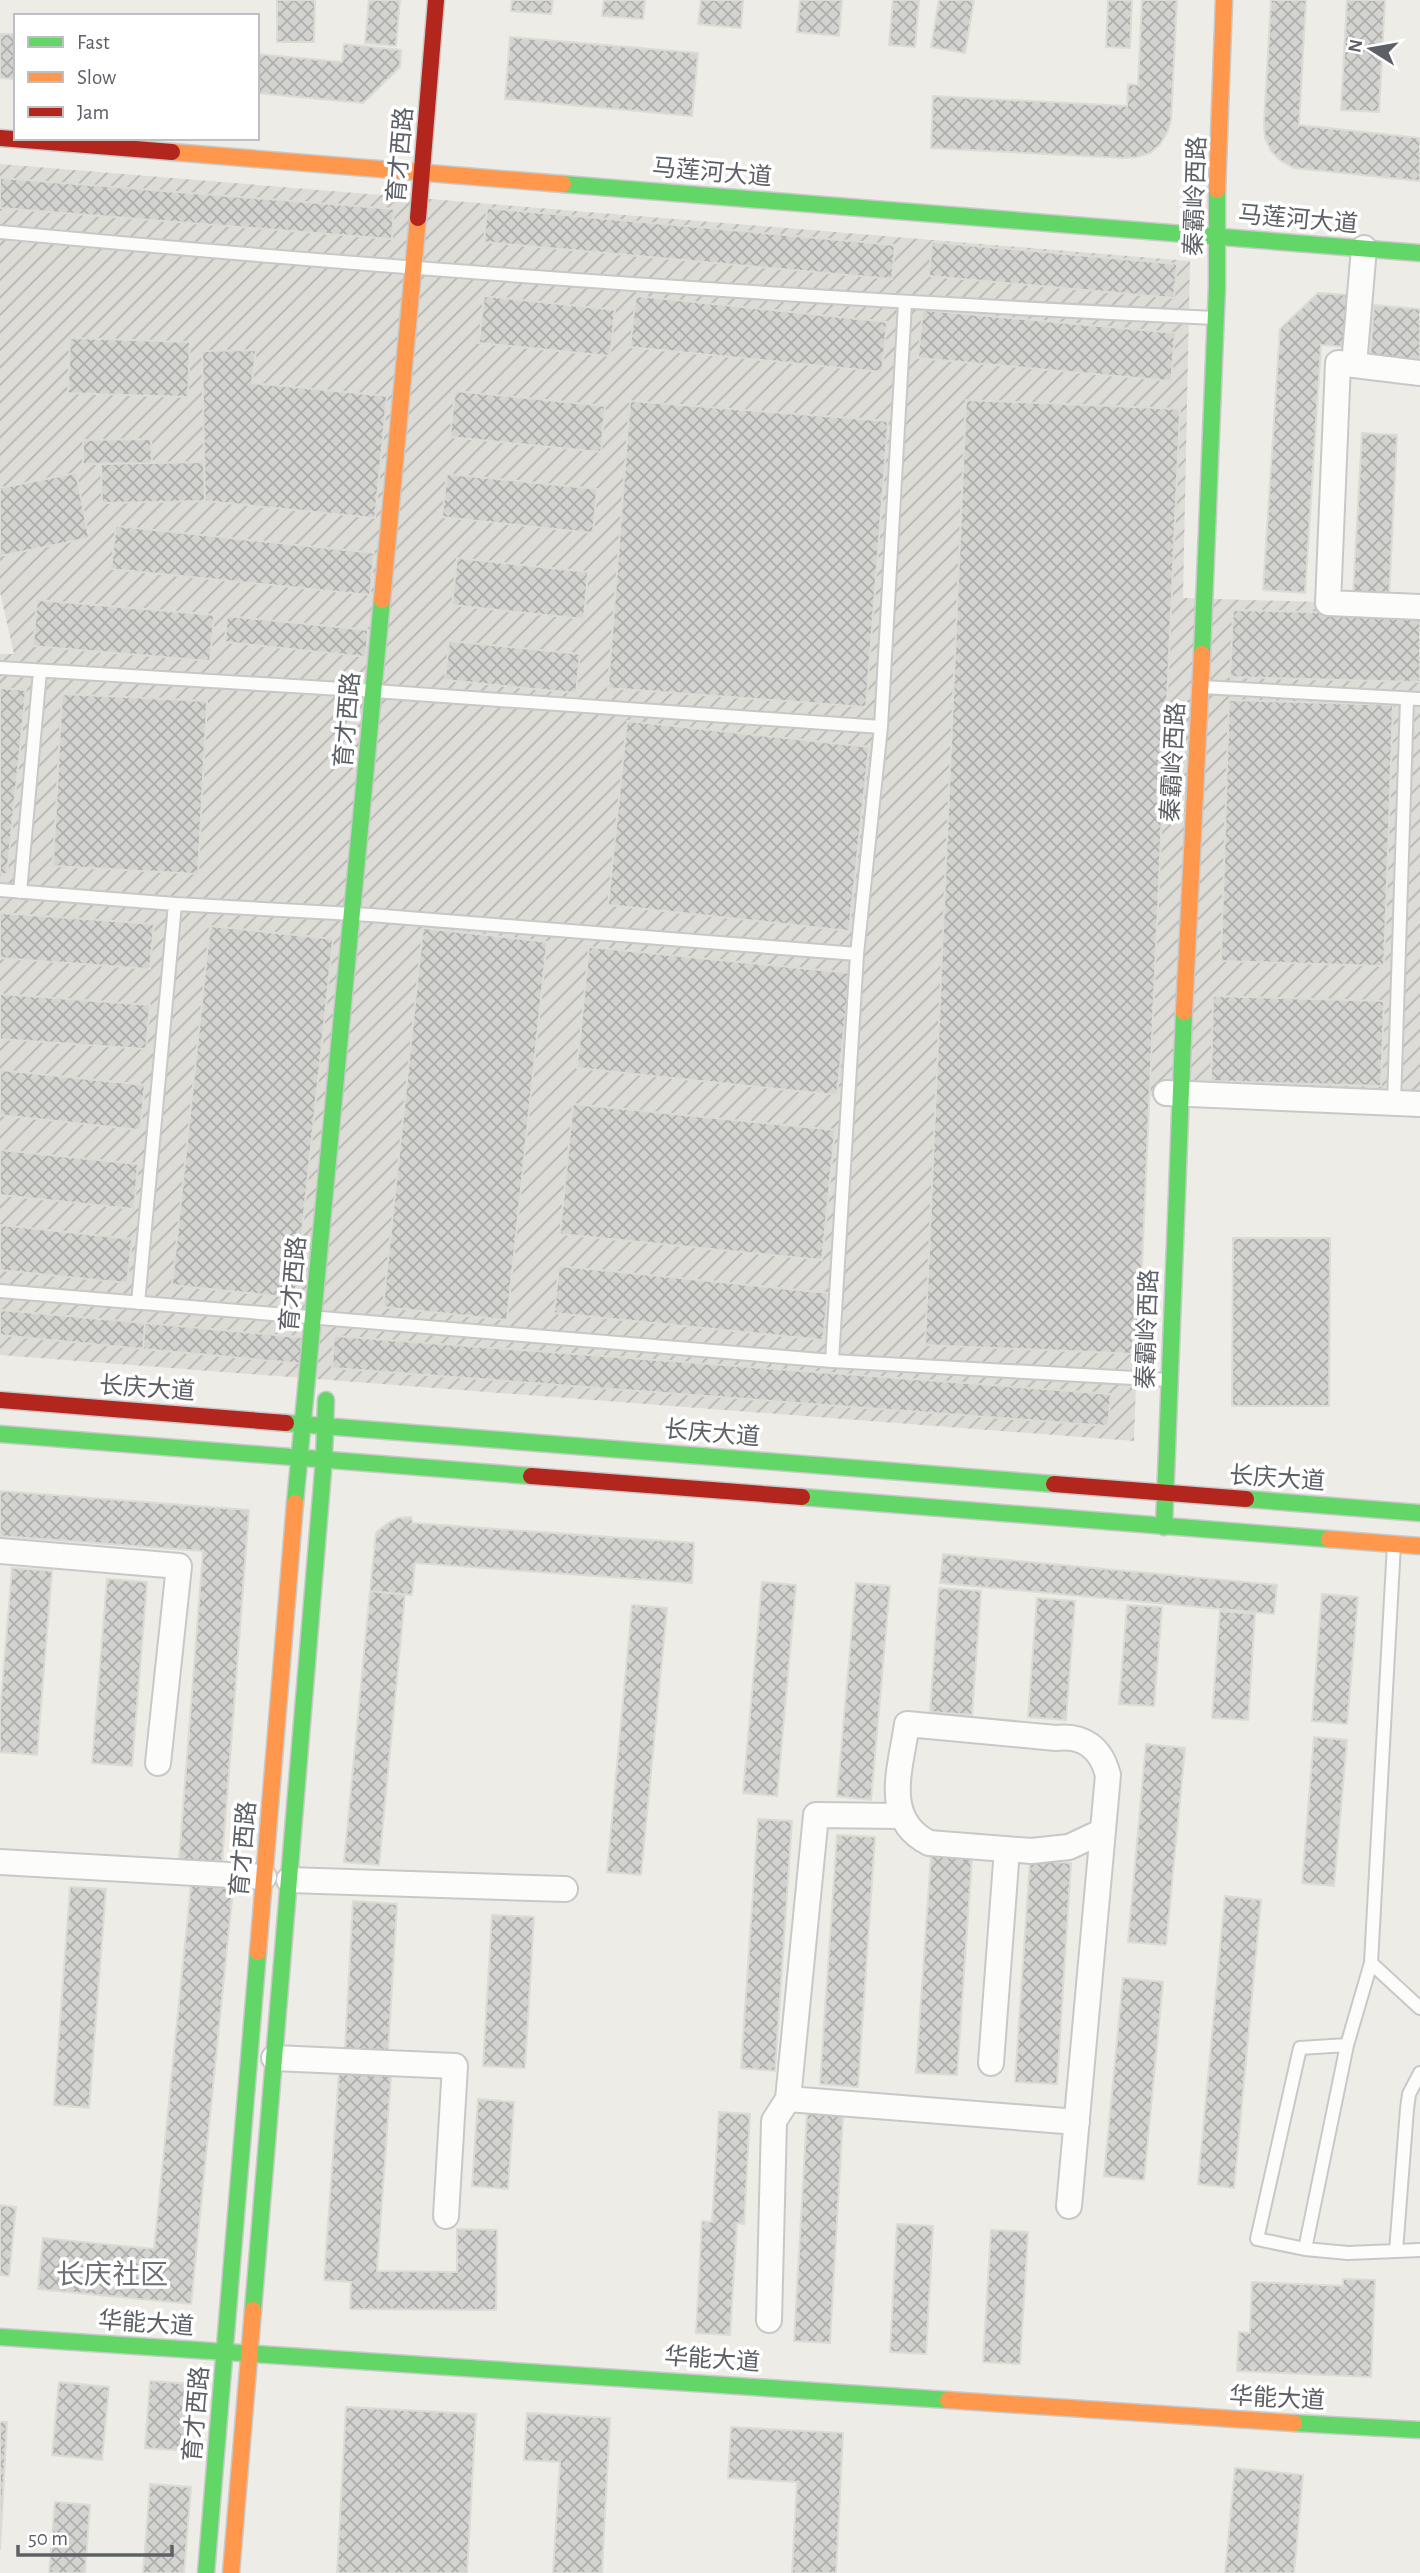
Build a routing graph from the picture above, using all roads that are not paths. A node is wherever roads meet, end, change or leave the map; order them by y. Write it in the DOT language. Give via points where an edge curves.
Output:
graph roads {
  1 [pos="436,0"];
  2 [pos="1216,0"];
  3 [pos="1224,0"];
  4 [pos="26,140"];
  5 [pos="402,152"];
  6 [pos="424,154"];
  7 [pos="423,171"];
  8 [pos="440,179"];
  9 [pos="1212,218"];
  10 [pos="0,232"];
  11 [pos="1211,236"];
  12 [pos="1364,248"];
  13 [pos="1420,253"];
  14 [pos="414,268"];
  15 [pos="905,303"];
  16 [pos="1209,318"];
  17 [pos="1354,365"];
  18 [pos="1420,373"];
  19 [pos="1420,607"];
  20 [pos="0,668"];
  21 [pos="40,671"];
  22 [pos="1195,687"];
  23 [pos="374,691"];
  24 [pos="1414,699"];
  25 [pos="881,727"];
  26 [pos="0,890"];
  27 [pos="20,892"];
  28 [pos="175,904"];
  29 [pos="353,914"];
  30 [pos="857,954"];
  31 [pos="1173,1093"];
  32 [pos="1394,1103"];
  33 [pos="1420,1104"];
  34 [pos="0,1291"];
  35 [pos="138,1303"];
  36 [pos="314,1318"];
  37 [pos="832,1361"];
  38 [pos="1162,1380"];
  39 [pos="327,1387"];
  40 [pos="0,1400"];
  41 [pos="304,1424"];
  42 [pos="325,1425"];
  43 [pos="0,1434"];
  44 [pos="299,1457"];
  45 [pos="324,1459"];
  46 [pos="1158,1493"];
  47 [pos="1420,1513"];
  48 [pos="1157,1526"];
  49 [pos="1394,1544"];
  50 [pos="1420,1546"];
  51 [pos="0,1551"];
  52 [pos="158,1763"];
  53 [pos="900,1816"];
  54 [pos="1103,1831"];
  55 [pos="1007,1849"];
  56 [pos="0,1862"];
  57 [pos="264,1877"];
  58 [pos="289,1880"];
  59 [pos="565,1889"];
  60 [pos="1371,1963"];
  61 [pos="1420,2008"];
  62 [pos="1347,2045"];
  63 [pos="274,2059"];
  64 [pos="991,2063"];
  65 [pos="1420,2073"];
  66 [pos="788,2099"];
  67 [pos="1077,2122"];
  68 [pos="1069,2206"];
  69 [pos="446,2216"];
  70 [pos="1305,2249"];
  71 [pos="1420,2250"];
  72 [pos="1396,2251"];
  73 [pos="769,2320"];
  74 [pos="0,2325"];
  75 [pos="0,2337"];
  76 [pos="226,2346"];
  77 [pos="250,2348"];
  78 [pos="1420,2417"];
  79 [pos="1420,2430"];
  80 [pos="206,2573"];
  81 [pos="231,2573"];
  1 -- 6 [label="street, 育才西路"];
  2 -- 9 [label="street, 秦霸岭西路"];
  3 -- 9 [label="street, 秦霸岭西路"];
  4 -- 7 [label="street, 马莲河大道"];
  5 -- 6 [label="street"];
  6 -- 7 [label="street, 育才西路"];
  6 -- 8 [label="street, 育才西路" via="442,155"];
  7 -- 8 [label="street, 马莲河大道"];
  7 -- 14 [label="street, 育才西路"];
  8 -- 11 [label="street, 马莲河大道"];
  9 -- 11 [label="street, 秦霸岭西路"];
  10 -- 14 [label="lane"];
  11 -- 12 [label="street, 马莲河大道"];
  11 -- 16 [label="street, 秦霸岭西路"];
  12 -- 13 [label="street, 马莲河大道"];
  12 -- 17 [label="street"];
  14 -- 15 [label="lane"];
  14 -- 23 [label="street, 育才西路"];
  15 -- 16 [label="lane"];
  15 -- 25 [label="lane"];
  16 -- 22 [label="street, 秦霸岭西路"];
  17 -- 18 [label="street"];
  17 -- 19 [label="street" via="1338,363 1328,603"];
  20 -- 21 [label="lane"];
  21 -- 23 [label="lane"];
  21 -- 27 [label="lane"];
  22 -- 24 [label="lane"];
  22 -- 31 [label="street, 秦霸岭西路"];
  23 -- 25 [label="lane"];
  23 -- 29 [label="street, 育才西路"];
  24 -- 32 [label="lane"];
  25 -- 30 [label="lane"];
  26 -- 27 [label="lane"];
  27 -- 28 [label="lane"];
  28 -- 29 [label="lane"];
  28 -- 35 [label="lane"];
  29 -- 30 [label="lane"];
  29 -- 36 [label="street, 育才西路"];
  30 -- 37 [label="lane"];
  31 -- 32 [label="street"];
  31 -- 38 [label="street, 秦霸岭西路"];
  32 -- 33 [label="street"];
  34 -- 35 [label="lane"];
  35 -- 36 [label="lane"];
  36 -- 37 [label="lane"];
  36 -- 41 [label="street, 育才西路"];
  37 -- 38 [label="lane"];
  38 -- 46 [label="street, 秦霸岭西路"];
  39 -- 42 [label="street, 育才西路"];
  40 -- 41 [label="street, 长庆大道"];
  41 -- 42 [label="street, 长庆大道"];
  41 -- 44 [label="street, 育才西路"];
  42 -- 45 [label="street, 育才西路"];
  42 -- 46 [label="street, 长庆大道"];
  43 -- 44 [label="street"];
  44 -- 45 [label="street"];
  44 -- 57 [label="street, 育才西路"];
  45 -- 48 [label="street"];
  45 -- 58 [label="street, 育才西路"];
  46 -- 47 [label="street, 长庆大道"];
  46 -- 48 [label="street, 秦霸岭西路"];
  48 -- 49 [label="street"];
  49 -- 50 [label="street"];
  49 -- 60 [label="lane"];
  51 -- 52 [label="street" via="179,1566"];
  53 -- 54 [label="street" via="897,1802 907,1724 1085,1741 1096,1749 1108,1775"];
  53 -- 55 [label="street" via="907,1828 929,1843"];
  53 -- 66 [label="street" via="816,1815"];
  54 -- 55 [label="street" via="1069,1847"];
  54 -- 67 [label="street"];
  55 -- 64 [label="street"];
  56 -- 57 [label="street"];
  57 -- 76 [label="street, 育才西路"];
  58 -- 59 [label="street"];
  58 -- 63 [label="street, 育才西路"];
  60 -- 61 [label="lane"];
  60 -- 62 [label="lane"];
  62 -- 70 [label="lane"];
  62 -- 70 [label="lane" via="1300,2048 1257,2239"];
  63 -- 69 [label="street" via="455,2066"];
  63 -- 77 [label="street, 育才西路"];
  65 -- 72 [label="lane" via="1409,2094"];
  66 -- 67 [label="street"];
  66 -- 73 [label="street" via="774,2121"];
  67 -- 68 [label="street"];
  70 -- 72 [label="lane"];
  71 -- 72 [label="lane"];
  74 -- 76 [label="street, 华能大道"];
  75 -- 76 [label="street, 华能大道"];
  76 -- 77 [label="street, 华能大道"];
  76 -- 80 [label="street, 育才西路"];
  77 -- 78 [label="street, 华能大道" via="698,2369"];
  77 -- 79 [label="street, 华能大道" via="1119,2413"];
  77 -- 81 [label="street, 育才西路"];
}
